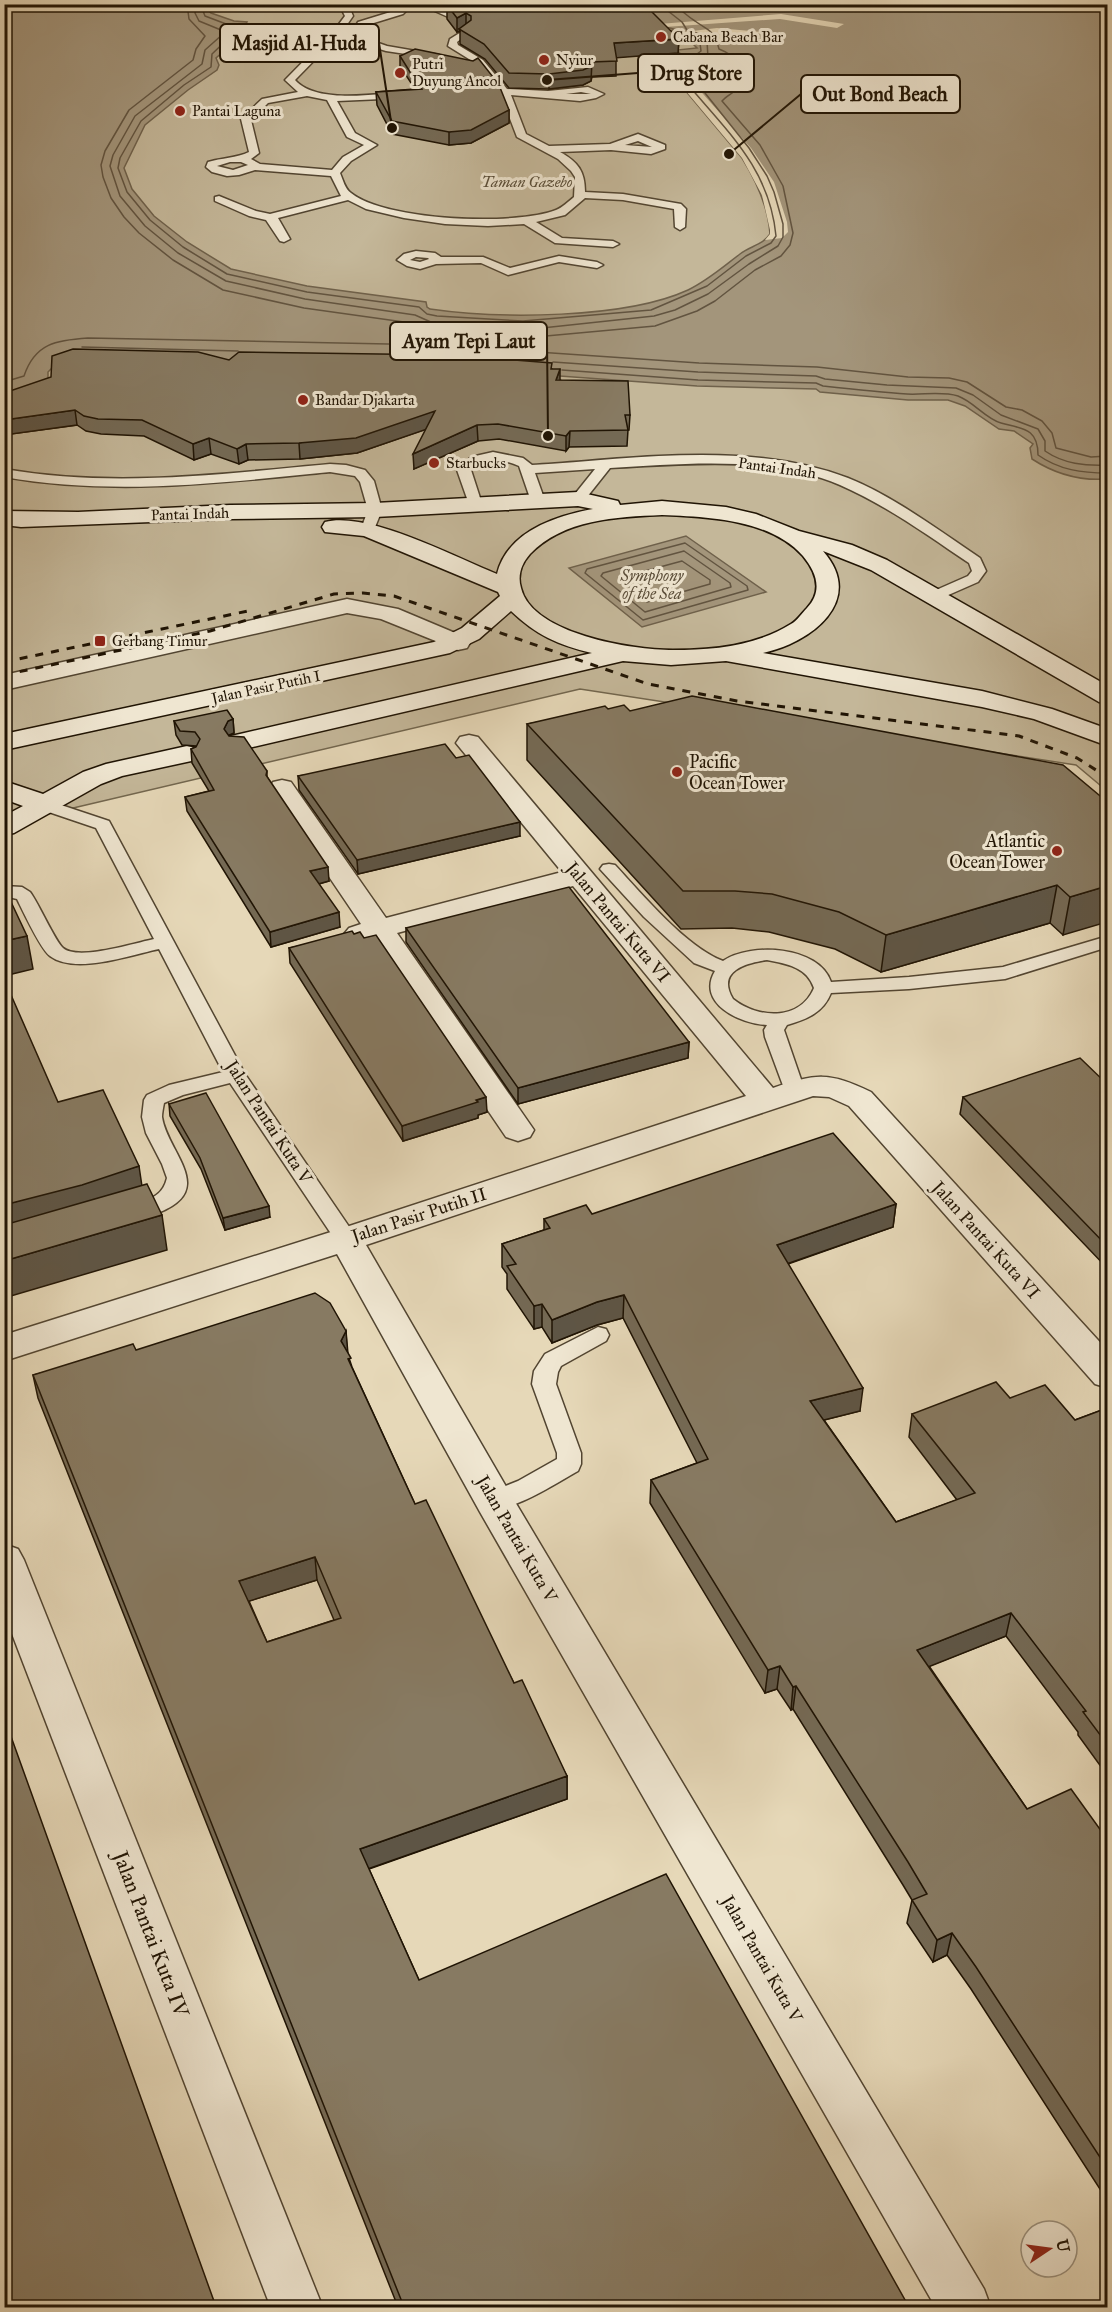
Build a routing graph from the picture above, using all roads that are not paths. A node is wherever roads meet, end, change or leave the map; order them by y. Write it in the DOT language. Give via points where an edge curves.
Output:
graph roads {
  1 [pos="403,4"];
  2 [pos="423,4"];
  3 [pos="342,5"];
  4 [pos="458,18"];
  5 [pos="466,32"];
  6 [pos="467,52"];
  7 [pos="465,63"];
  8 [pos="488,70"];
  9 [pos="488,92"];
  10 [pos="506,92"];
  11 [pos="305,94"];
  12 [pos="417,94"];
  13 [pos="549,94"];
  14 [pos="330,97"];
  15 [pos="611,147"];
  16 [pos="550,149"];
  17 [pos="243,159"];
  18 [pos="254,167"];
  19 [pos="335,173"];
  20 [pos="581,195"];
  21 [pos="348,197"];
  22 [pos="219,199"];
  23 [pos="270,217"];
  24 [pos="526,220"];
  25 [pos="442,222"];
  26 [pos="680,226"];
  27 [pos="436,235"];
  28 [pos="284,239"];
  29 [pos="426,243"];
  30 [pos="569,243"];
  31 [pos="613,244"];
  32 [pos="559,259"];
  33 [pos="597,265"];
  34 [pos="605,465"];
  35 [pos="527,469"];
  36 [pos="4,473"];
  37 [pos="578,499"];
  38 [pos="538,501"];
  39 [pos="475,504"];
  40 [pos="626,509"];
  41 [pos="4,518"];
  42 [pos="372,520"];
  43 [pos="4,536"];
  44 [pos="791,536"];
  45 [pos="509,592"];
  46 [pos="932,597"];
  47 [pos="458,643"];
  48 [pos="620,654"];
  49 [pos="726,654"];
  50 [pos="1031,675"];
  51 [pos="4,683"];
  52 [pos="1107,697"];
  53 [pos="982,699"];
  54 [pos="1107,738"];
  55 [pos="4,742"];
  56 [pos="240,742"];
  57 [pos="469,743"];
  58 [pos="187,754"];
  59 [pos="282,788"];
  60 [pos="4,789"];
  61 [pos="43,804"];
  62 [pos="4,827"];
  63 [pos="595,873"];
  64 [pos="4,891"];
  65 [pos="379,929"];
  66 [pos="335,941"];
  67 [pos="1107,941"];
  68 [pos="166,942"];
  69 [pos="725,968"];
  70 [pos="825,988"];
  71 [pos="780,1019"];
  72 [pos="235,1075"];
  73 [pos="834,1087"];
  74 [pos="781,1096"];
  75 [pos="518,1130"];
  76 [pos="111,1221"];
  77 [pos="346,1239"];
  78 [pos="598,1335"];
  79 [pos="4,1348"];
  80 [pos="1107,1375"];
  81 [pos="494,1501"];
  82 [pos="4,1560"];
  83 [pos="297,2307"];
  84 [pos="965,2307"];
  1 -- 6 [label="lane" via="405,8 400,12 361,24 357,39 386,48 450,58"];
  2 -- 4 [label="lane"];
  3 -- 11 [label="lane" via="349,16 291,80 293,87"];
  5 -- 6 [label="lane" via="453,41 456,48"];
  6 -- 8 [label="lane"];
  7 -- 8 [label="lane"];
  8 -- 10 [label="lane"];
  9 -- 10 [label="lane"];
  10 -- 13 [label="lane"];
  10 -- 16 [label="lane" via="521,135"];
  11 -- 14 [label="lane"];
  11 -- 17 [label="lane" via="265,101 246,119 254,153"];
  12 -- 14 [label="lane" via="402,90"];
  14 -- 19 [label="lane" via="351,135 372,146 347,159"];
  15 -- 16 [label="lane"];
  16 -- 20 [label="lane" via="577,173"];
  17 -- 18 [label="lane" via="254,163"];
  17 -- 18 [label="lane" via="219,160 211,167 231,172"];
  18 -- 19 [label="lane"];
  19 -- 21 [label="lane"];
  20 -- 24 [label="lane" via="575,204 557,213"];
  20 -- 26 [label="lane" via="677,206 681,209"];
  21 -- 23 [label="lane"];
  21 -- 25 [label="lane" via="380,212"];
  22 -- 23 [label="lane"];
  23 -- 28 [label="lane"];
  24 -- 25 [label="lane"];
  24 -- 30 [label="lane"];
  25 -- 27 [label="lane" via="443,227"];
  29 -- 32 [label="lane" via="416,254 432,255 435,261 483,260 508,272"];
  30 -- 31 [label="lane"];
  30 -- 32 [label="lane"];
  32 -- 33 [label="lane"];
  34 -- 35 [label="lane, Pantai Indah"];
  34 -- 37 [label="lane"];
  34 -- 46 [label="lane, Pantai Indah" via="702,460 754,463 806,470 842,481 899,510 975,561 979,571 973,579"];
  35 -- 38 [label="lane"];
  35 -- 39 [label="lane" via="518,460 490,456 468,464 464,470"];
  36 -- 42 [label="lane" via="85,484 346,469 360,473 366,481"];
  37 -- 38 [label="street, Pantai Indah"];
  37 -- 40 [label="street, Pantai Indah"];
  38 -- 39 [label="street, Pantai Indah"];
  39 -- 42 [label="street, Pantai Indah"];
  40 -- 44 [label="street" via="698,509 733,515"];
  40 -- 45 [label="street" via="550,529 524,546 509,566"];
  41 -- 42 [label="street, Pantai Indah" via="230,512"];
  42 -- 43 [label="street, Pantai Indah" via="336,527"];
  42 -- 45 [label="street, Pantai Indah"];
  44 -- 46 [label="street" via="844,550 879,565"];
  44 -- 49 [label="street" via="814,553 828,572 829,593 820,613 798,630 766,645"];
  45 -- 47 [label="street, Jalan Pasir Putih I" via="482,627"];
  45 -- 48 [label="street" via="521,612 545,630"];
  46 -- 50 [label="street"];
  47 -- 51 [label="street" via="388,613 347,606"];
  47 -- 55 [label="street, Jalan Pasir Putih I"];
  48 -- 49 [label="street" via="673,658"];
  48 -- 56 [label="street"];
  49 -- 53 [label="street"];
  50 -- 52 [label="street"];
  50 -- 53 [label="street" via="1008,693"];
  53 -- 54 [label="street" via="1043,714"];
  57 -- 63 [label="street, Jalan Pantai Kuta VI"];
  58 -- 61 [label="street" via="115,770"];
  59 -- 65 [label="street"];
  60 -- 61 [label="street"];
  61 -- 62 [label="street"];
  61 -- 68 [label="lane, Jalan Pantai Kuta V" via="103,825"];
  63 -- 65 [label="street"];
  63 -- 69 [label="lane" via="650,913 701,959"];
  63 -- 74 [label="street, Jalan Pantai Kuta VI"];
  64 -- 68 [label="lane" via="24,896 56,952 73,959"];
  65 -- 66 [label="street"];
  65 -- 75 [label="street"];
  67 -- 70 [label="lane" via="1005,973"];
  68 -- 72 [label="lane, Jalan Pantai Kuta V"];
  69 -- 70 [label="lane" via="751,956 784,956 812,968"];
  69 -- 71 [label="lane" via="718,987 722,998 746,1014"];
  70 -- 71 [label="lane" via="817,1005 795,1017"];
  71 -- 74 [label="lane" via="774,1030"];
  72 -- 76 [label="lane" via="176,1090 154,1100 150,1110 153,1121 178,1176 175,1191 143,1212"];
  72 -- 77 [label="lane, Jalan Pantai Kuta V"];
  73 -- 74 [label="street, Jalan Pasir Putih II" via="811,1086"];
  73 -- 80 [label="street, Jalan Pantai Kuta VI" via="867,1106"];
  74 -- 77 [label="street, Jalan Pasir Putih II"];
  77 -- 79 [label="street, Jalan Pasir Putih II"];
  77 -- 81 [label="street, Jalan Pantai Kuta V"];
  78 -- 81 [label="lane" via="553,1360 546,1371 544,1384 569,1464"];
  81 -- 84 [label="street, Jalan Pantai Kuta V"];
  82 -- 83 [label="street, Jalan Pantai Kuta IV"];
}
